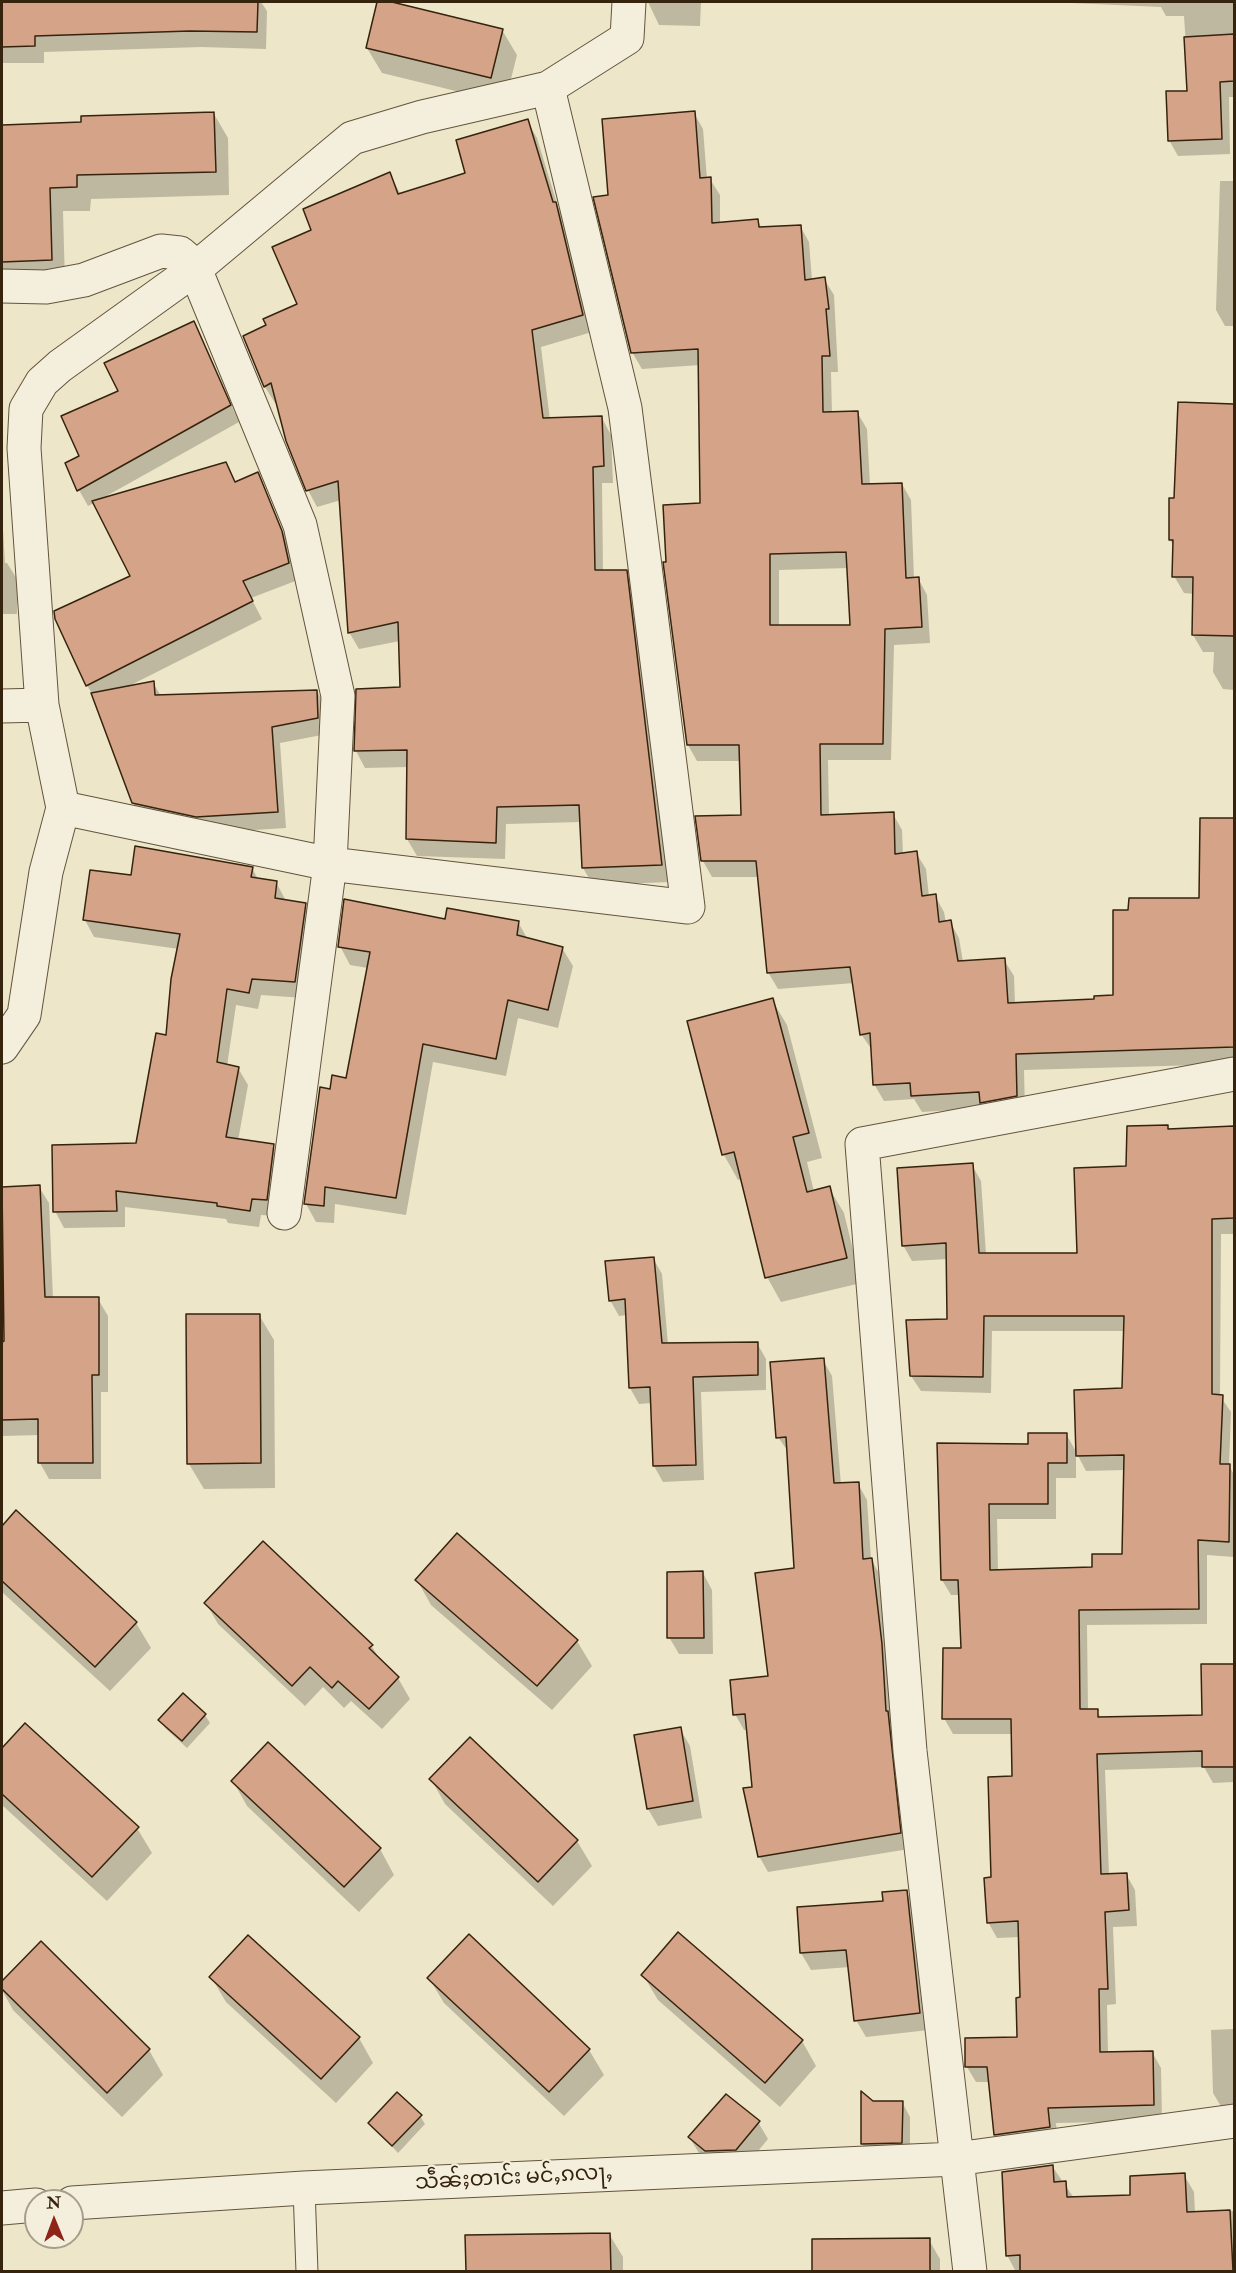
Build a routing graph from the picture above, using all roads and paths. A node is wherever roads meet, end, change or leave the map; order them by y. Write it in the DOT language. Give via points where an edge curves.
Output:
graph roads {
  1 [pos="629,2"];
  2 [pos="548,88"];
  3 [pos="195,268"];
  4 [pos="2,286"];
  5 [pos="42,705"];
  6 [pos="2,706"];
  7 [pos="63,808"];
  8 [pos="330,864"];
  9 [pos="2,1047"];
  10 [pos="1234,1074"];
  11 [pos="284,1213"];
  12 [pos="1234,2121"];
  13 [pos="956,2159"];
  14 [pos="304,2188"];
  15 [pos="84,2202"];
  16 [pos="24,2206"];
  17 [pos="2,2208"];
  18 [pos="307,2271"];
  19 [pos="970,2271"];
  1 -- 2 [label="street" via="627,38"];
  2 -- 3 [label="street" via="422,117 352,138"];
  2 -- 8 [label="street" via="625,408 688,907"];
  3 -- 4 [label="street" via="180,253 161,251 84,280 46,287"];
  3 -- 5 [label="street" via="60,366 42,382 26,409 24,448"];
  3 -- 8 [label="street" via="300,525 338,696"];
  5 -- 6 [label="street"];
  5 -- 7 [label="street"];
  7 -- 8 [label="street"];
  7 -- 9 [label="street" via="46,872 24,1015"];
  8 -- 11 [label="street"];
  10 -- 13 [label="street" via="862,1144 910,1751"];
  12 -- 13 [label="street, သဵၼ်ႈတၢင်း မင်ႇၵလႃႇ"];
  13 -- 14 [label="street, သဵၼ်ႈတၢင်း မင်ႇၵလႃႇ"];
  13 -- 19 [label="street"];
  14 -- 15 [label="street, သဵၼ်ႈတၢင်း မင်ႇၵလႃႇ"];
  14 -- 18 [label="lane"];
  16 -- 17 [label="street"];
}
